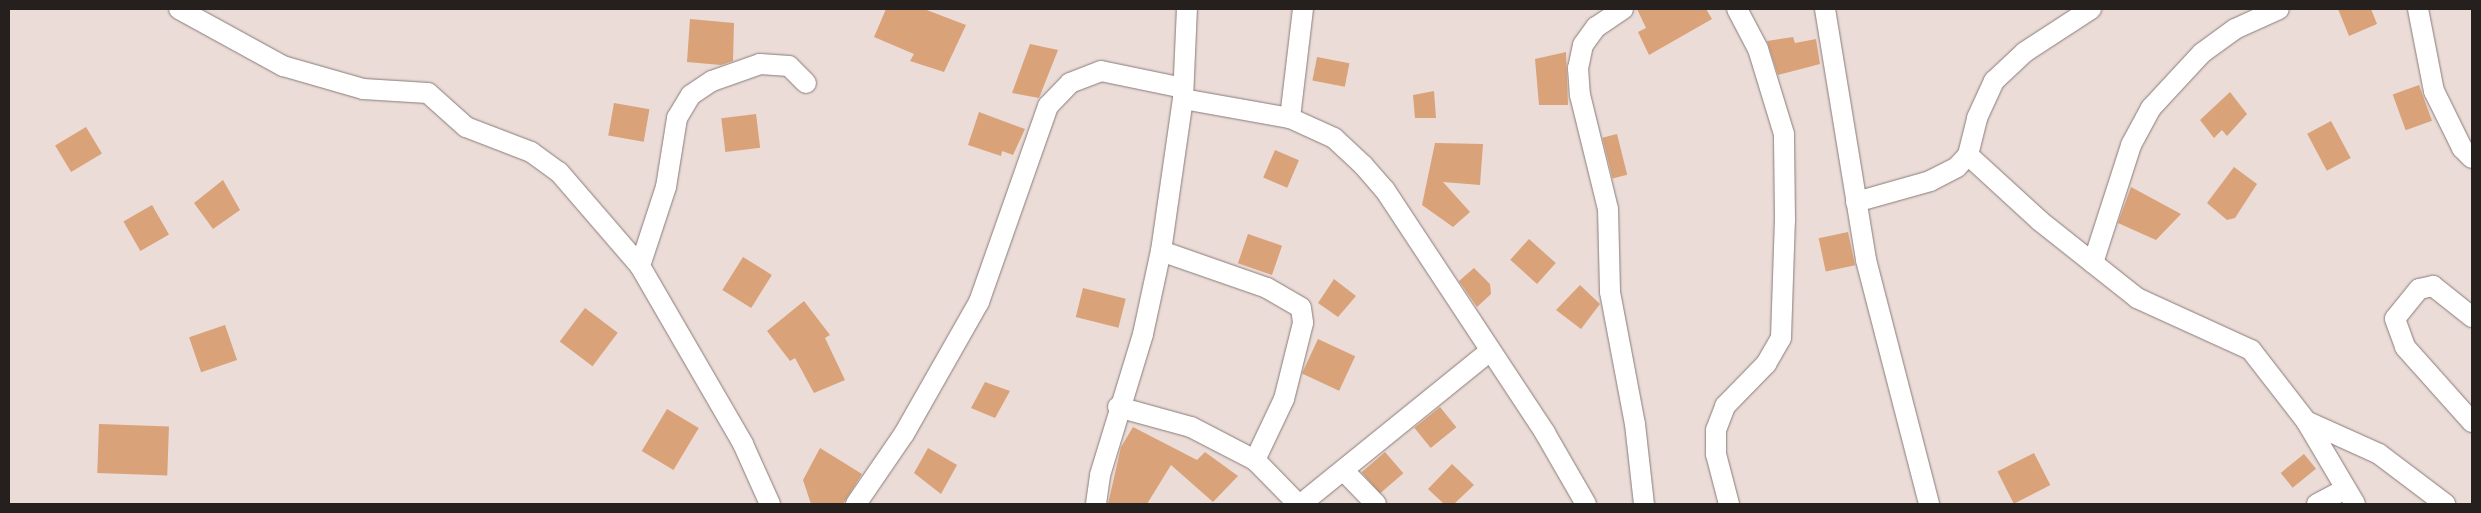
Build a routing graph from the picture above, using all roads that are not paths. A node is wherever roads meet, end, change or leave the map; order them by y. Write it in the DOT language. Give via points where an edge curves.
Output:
graph roads {
  1 [pos="179,9"];
  2 [pos="1187,9"];
  3 [pos="1303,9"];
  4 [pos="1623,9"];
  5 [pos="1737,9"];
  6 [pos="1825,9"];
  7 [pos="2279,9"];
  8 [pos="2418,9"];
  9 [pos="2082,11"];
  10 [pos="806,84"];
  11 [pos="1183,94"];
  12 [pos="1290,118"];
  13 [pos="1968,155"];
  14 [pos="2472,158"];
  15 [pos="1856,202"];
  16 [pos="1161,251"];
  17 [pos="2093,263"];
  18 [pos="640,266"];
  19 [pos="2472,317"];
  20 [pos="1489,352"];
  21 [pos="1118,407"];
  22 [pos="2306,421"];
  23 [pos="2472,422"];
  24 [pos="1255,460"];
  25 [pos="1344,471"];
  26 [pos="2350,496"];
  27 [pos="770,504"];
  28 [pos="856,504"];
  29 [pos="1096,504"];
  30 [pos="1300,504"];
  31 [pos="1376,504"];
  32 [pos="1586,504"];
  33 [pos="1644,504"];
  34 [pos="1729,504"];
  35 [pos="1929,504"];
  36 [pos="2318,504"];
  37 [pos="2445,504"];
  1 -- 18 [label="street" via="283,66 363,89 428,93 466,127 531,152 559,172"];
  2 -- 11 [label="street"];
  3 -- 12 [label="street"];
  4 -- 33 [label="street" via="1596,28 1583,44 1578,68 1580,95 1608,209 1610,292 1635,424"];
  5 -- 34 [label="street" via="1758,49 1784,134 1785,220 1781,338 1766,364 1724,406 1716,430 1716,454"];
  6 -- 15 [label="street"];
  7 -- 17 [label="street" via="2235,29 2202,53 2151,108 2130,145"];
  8 -- 14 [label="street" via="2434,91 2462,148"];
  9 -- 13 [label="street" via="2025,52 1994,81 1977,118"];
  10 -- 18 [label="street" via="789,66 760,64 712,81 691,96 676,118 666,187"];
  11 -- 12 [label="street"];
  11 -- 16 [label="street"];
  11 -- 28 [label="street" via="1101,71 1070,83 1048,106 979,302 909,427"];
  12 -- 20 [label="street" via="1334,138 1385,190"];
  13 -- 15 [label="street" via="1957,167 1930,181"];
  13 -- 17 [label="street"];
  15 -- 35 [label="street" via="1888,357"];
  16 -- 21 [label="street" via="1143,334"];
  16 -- 24 [label="street" via="1267,288 1301,308 1303,323 1284,399"];
  17 -- 22 [label="street" via="2166,315 2233,338 2251,350"];
  18 -- 27 [label="street" via="743,444"];
  19 -- 23 [label="street" via="2433,286 2419,289 2395,319 2405,347"];
  20 -- 25 [label="street"];
  20 -- 32 [label="street" via="1545,433"];
  21 -- 24 [label="street" via="1191,427"];
  21 -- 29 [label="street"];
  22 -- 26 [label="street"];
  22 -- 37 [label="street" via="2379,454"];
  24 -- 30 [label="street"];
  25 -- 30 [label="street"];
  25 -- 31 [label="street"];
  26 -- 36 [label="street"];
}
